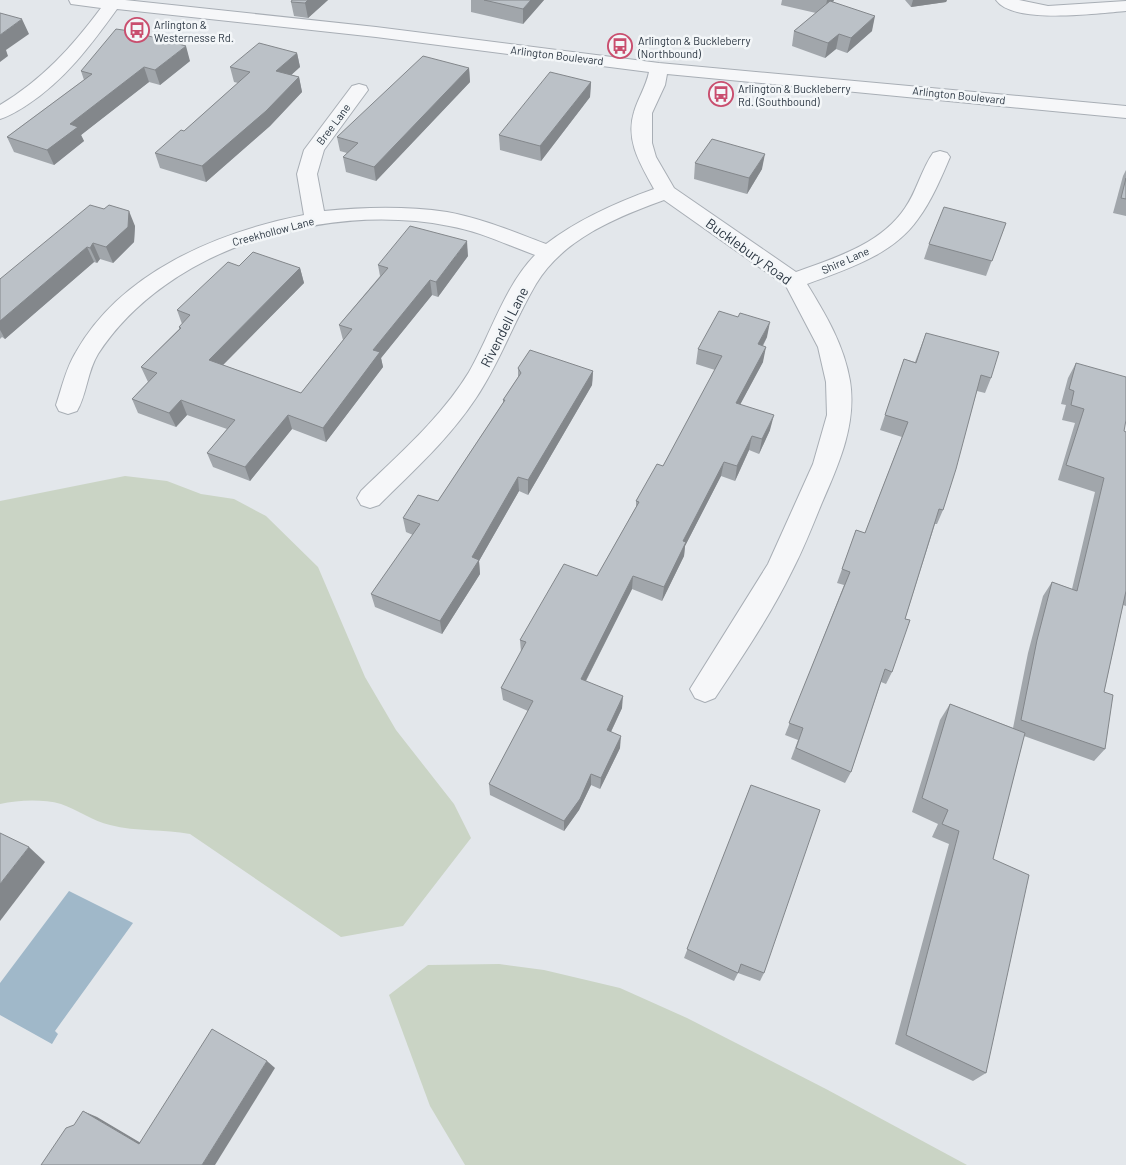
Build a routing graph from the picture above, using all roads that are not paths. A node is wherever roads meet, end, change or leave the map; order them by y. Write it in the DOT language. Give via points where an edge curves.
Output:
graph roads {
  1 [pos="77,0"];
  2 [pos="114,2"];
  3 [pos="1011,3"];
  4 [pos="1126,6"];
  5 [pos="659,68"];
  6 [pos="359,90"];
  7 [pos="1126,112"];
  8 [pos="0,113"];
  9 [pos="940,158"];
  10 [pos="666,192"];
  11 [pos="315,219"];
  12 [pos="549,253"];
  13 [pos="794,281"];
  14 [pos="68,406"];
  15 [pos="370,498"];
  16 [pos="705,689"];
  1 -- 2 [label="street, Arlington Boulevard"];
  2 -- 5 [label="street, Arlington Boulevard"];
  2 -- 8 [label="street" via="59,69 37,90"];
  3 -- 4 [label="street" via="1045,10"];
  5 -- 7 [label="street, Arlington Boulevard"];
  5 -- 10 [label="street, Bucklebury Road" via="644,113 642,143 646,157"];
  6 -- 11 [label="street, Bree Lane" via="314,150 308,174"];
  9 -- 13 [label="street, Shire Lane" via="914,210 891,235 871,249"];
  10 -- 12 [label="street, Rivendell Lane" via="595,222"];
  10 -- 13 [label="street, Bucklebury Road"];
  11 -- 12 [label="street, Creekhollow Lane" via="386,213 432,217 471,224"];
  11 -- 14 [label="street, Creekhollow Lane" via="238,239 169,271 127,304 86,354"];
  12 -- 15 [label="street, Rivendell Lane" via="528,280 468,393"];
  13 -- 16 [label="street, Bucklebury Road" via="830,347 838,382 839,416 826,464 780,569"];
}
